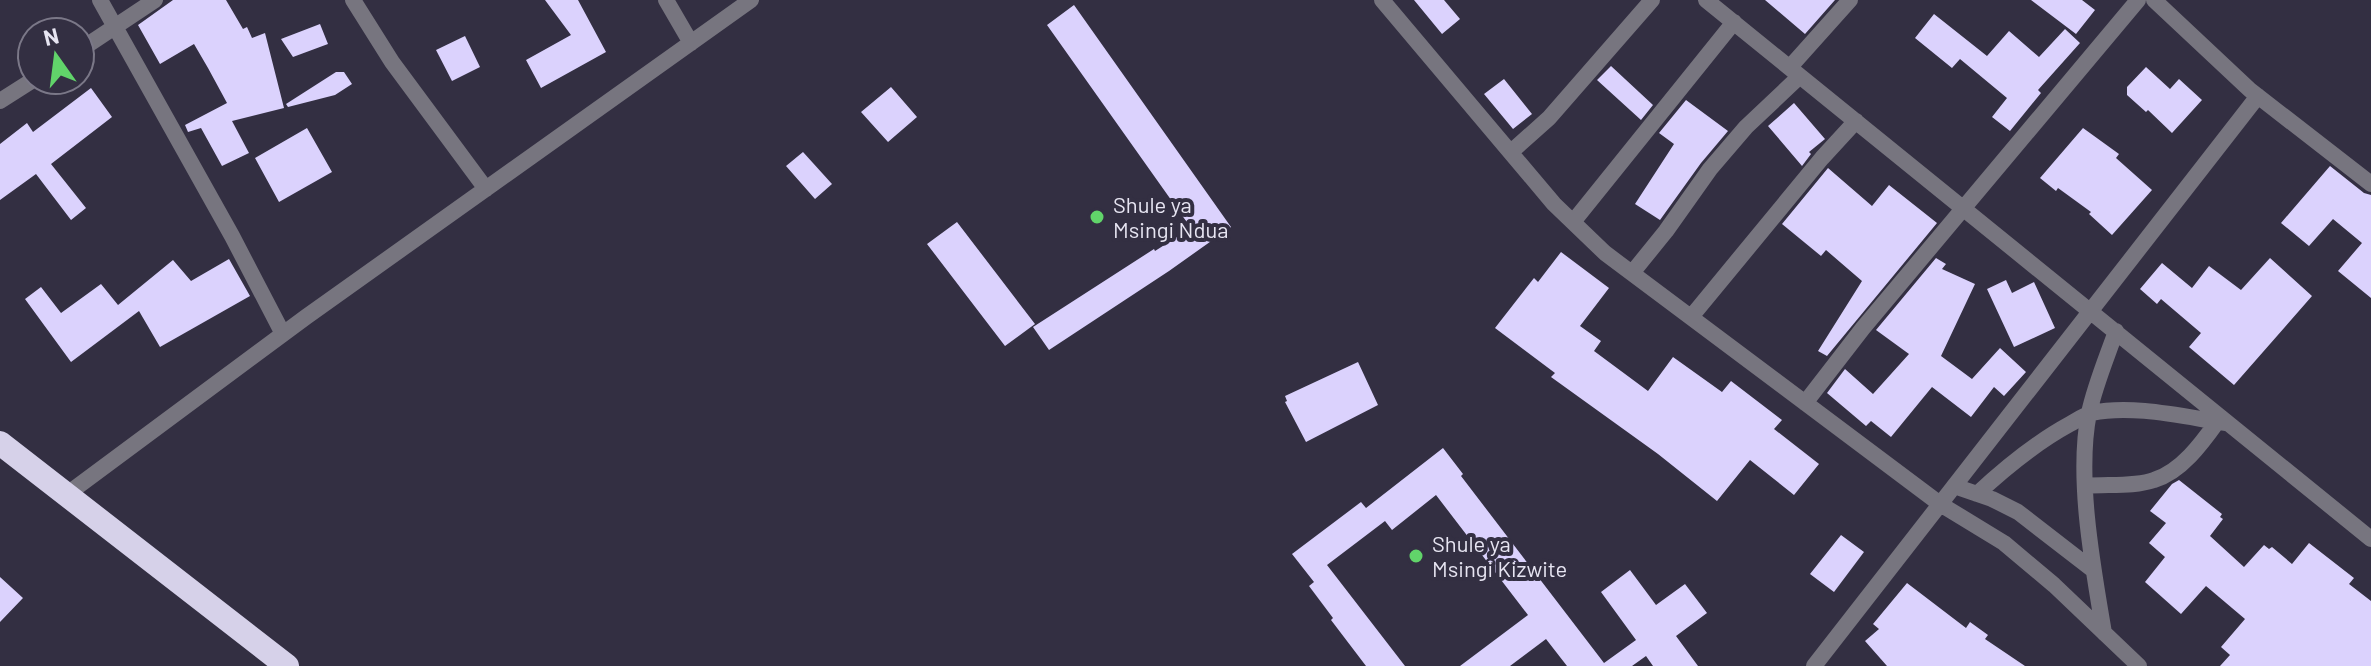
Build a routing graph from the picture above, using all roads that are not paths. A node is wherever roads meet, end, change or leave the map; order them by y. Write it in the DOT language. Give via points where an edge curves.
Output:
graph roads {
  1 [pos="100,0"];
  2 [pos="155,0"];
  3 [pos="353,0"];
  4 [pos="666,0"];
  5 [pos="751,0"];
  6 [pos="1382,0"];
  7 [pos="1652,0"];
  8 [pos="1706,0"];
  9 [pos="1850,0"];
  10 [pos="2138,0"];
  11 [pos="2154,0"];
  12 [pos="1734,22"];
  13 [pos="114,28"];
  14 [pos="96,40"];
  15 [pos="691,43"];
  16 [pos="1795,72"];
  17 [pos="2258,96"];
  18 [pos="1856,121"];
  19 [pos="1511,152"];
  20 [pos="2371,184"];
  21 [pos="486,189"];
  22 [pos="1964,208"];
  23 [pos="1573,222"];
  24 [pos="1632,273"];
  25 [pos="2091,310"];
  26 [pos="1691,317"];
  27 [pos="2116,331"];
  28 [pos="283,334"];
  29 [pos="1805,403"];
  30 [pos="2089,413"];
  31 [pos="2222,422"];
  32 [pos="0,443"];
  33 [pos="1954,486"];
  34 [pos="2086,486"];
  35 [pos="1977,494"];
  36 [pos="66,495"];
  37 [pos="1940,504"];
  38 [pos="2371,539"];
  39 [pos="2093,570"];
  40 [pos="2104,633"];
  41 [pos="287,666"];
  42 [pos="1814,666"];
  43 [pos="2139,666"];
  1 -- 13 [label="street"];
  2 -- 13 [label="street"];
  3 -- 21 [label="street"];
  4 -- 15 [label="street"];
  5 -- 15 [label="street"];
  6 -- 19 [label="street"];
  7 -- 19 [label="street" via="1549,118"];
  8 -- 12 [label="street"];
  9 -- 16 [label="street"];
  10 -- 22 [label="street"];
  11 -- 17 [label="street"];
  12 -- 16 [label="street"];
  12 -- 23 [label="street"];
  13 -- 14 [label="street"];
  13 -- 28 [label="street"];
  15 -- 21 [label="street"];
  16 -- 18 [label="street"];
  16 -- 24 [label="street" via="1710,169"];
  17 -- 20 [label="street"];
  17 -- 25 [label="street"];
  18 -- 22 [label="street"];
  18 -- 26 [label="street"];
  19 -- 23 [label="street"];
  21 -- 28 [label="street"];
  22 -- 25 [label="street"];
  22 -- 29 [label="street"];
  23 -- 24 [label="street"];
  24 -- 26 [label="street"];
  25 -- 27 [label="street"];
  25 -- 33 [label="street"];
  26 -- 29 [label="street"];
  27 -- 30 [label="street"];
  27 -- 31 [label="street"];
  28 -- 36 [label="street"];
  29 -- 37 [label="street"];
  30 -- 31 [label="street" via="2117,410"];
  30 -- 34 [label="street"];
  30 -- 35 [label="street" via="2012,461"];
  31 -- 34 [label="street" via="2165,476"];
  31 -- 38 [label="street"];
  32 -- 36 [label="highway"];
  33 -- 35 [label="street"];
  33 -- 37 [label="street"];
  34 -- 39 [label="street"];
  35 -- 39 [label="street" via="2018,512"];
  36 -- 41 [label="highway"];
  37 -- 40 [label="street" via="2004,543"];
  37 -- 42 [label="street"];
  39 -- 40 [label="street"];
  40 -- 43 [label="street"];
}
